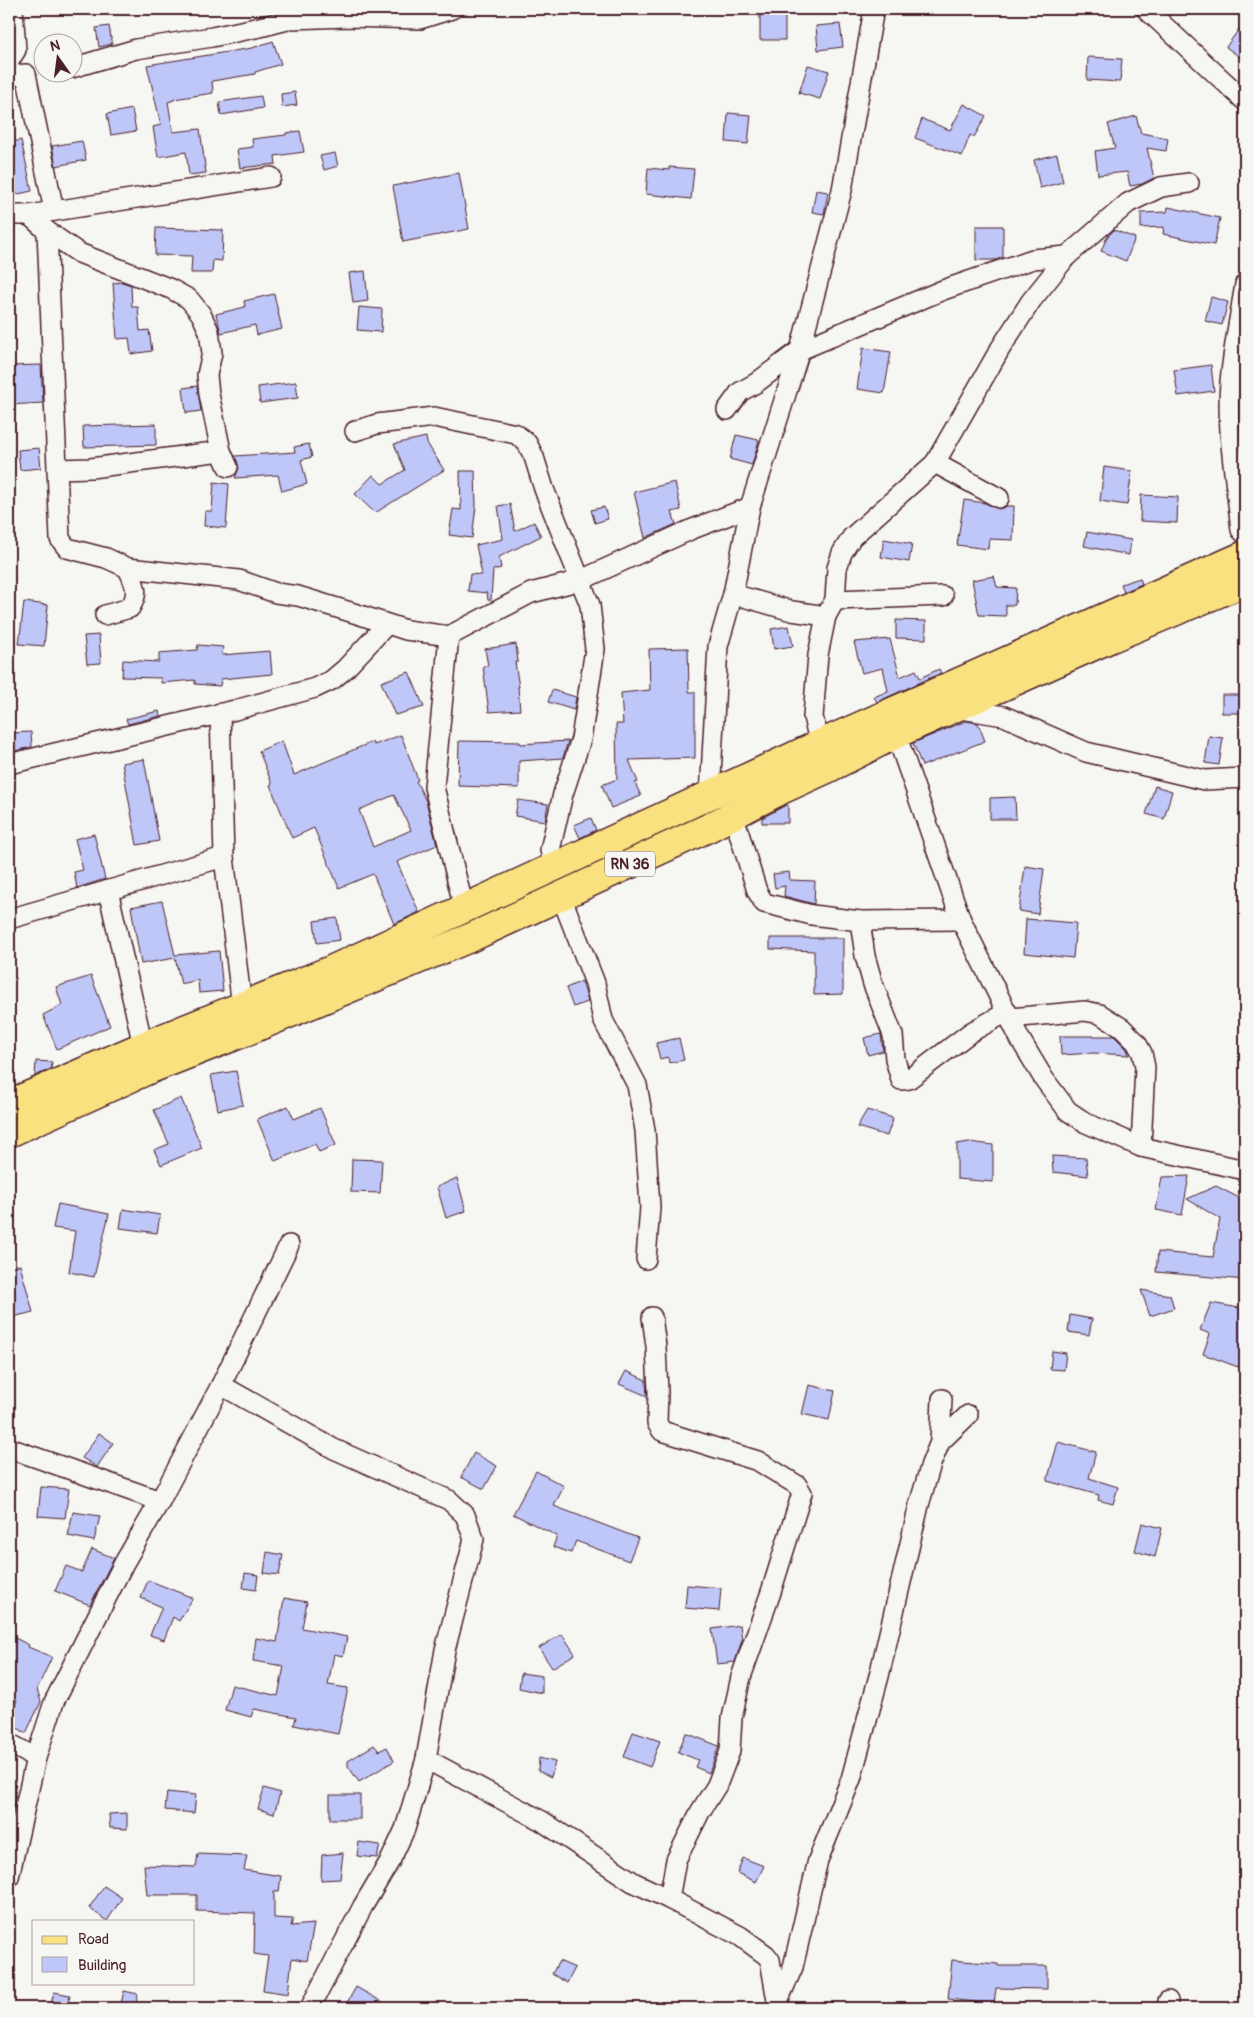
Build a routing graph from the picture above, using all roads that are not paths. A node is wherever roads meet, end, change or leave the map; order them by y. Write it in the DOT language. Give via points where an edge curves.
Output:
graph roads {
  1 [pos="13,9"];
  2 [pos="452,9"];
  3 [pos="874,9"];
  4 [pos="1146,9"];
  5 [pos="12,55"];
  6 [pos="82,65"];
  7 [pos="26,74"];
  8 [pos="1245,101"];
  9 [pos="271,177"];
  10 [pos="1189,182"];
  11 [pos="54,211"];
  12 [pos="29,214"];
  13 [pos="9,215"];
  14 [pos="47,231"];
  15 [pos="1067,256"];
  16 [pos="1245,284"];
  17 [pos="800,350"];
  18 [pos="727,410"];
  19 [pos="355,431"];
  20 [pos="935,463"];
  21 [pos="57,469"];
  22 [pos="999,498"];
  23 [pos="750,507"];
  24 [pos="1245,534"];
  25 [pos="1245,555"];
  26 [pos="128,568"];
  27 [pos="581,580"];
  28 [pos="1245,582"];
  29 [pos="733,594"];
  30 [pos="943,596"];
  31 [pos="830,608"];
  32 [pos="106,615"];
  33 [pos="386,625"];
  34 [pos="449,636"];
  35 [pos="954,708"];
  36 [pos="220,713"];
  37 [pos="896,734"];
  38 [pos="820,744"];
  39 [pos="9,764"];
  40 [pos="1245,778"];
  41 [pos="710,795"];
  42 [pos="733,814"];
  43 [pos="224,857"];
  44 [pos="554,866"];
  45 [pos="108,890"];
  46 [pos="561,896"];
  47 [pos="464,908"];
  48 [pos="9,919"];
  49 [pos="960,920"];
  50 [pos="860,921"];
  51 [pos="242,1007"];
  52 [pos="1008,1015"];
  53 [pos="143,1046"];
  54 [pos="9,1104"];
  55 [pos="9,1134"];
  56 [pos="1141,1147"];
  57 [pos="1245,1170"];
  58 [pos="289,1245"];
  59 [pos="646,1259"];
  60 [pos="652,1317"];
  61 [pos="221,1385"];
  62 [pos="942,1399"];
  63 [pos="968,1415"];
  64 [pos="940,1442"];
  65 [pos="9,1448"];
  66 [pos="160,1502"];
  67 [pos="9,1743"];
  68 [pos="36,1758"];
  69 [pos="426,1760"];
  70 [pos="9,1877"];
  71 [pos="669,1899"];
  72 [pos="776,2005"];
  73 [pos="310,2008"];
  1 -- 5 [label="street"];
  2 -- 6 [label="street" via="420,19 290,19 212,37 136,49"];
  3 -- 17 [label="street" via="842,190"];
  4 -- 8 [label="street"];
  5 -- 7 [label="street"];
  7 -- 11 [label="street"];
  9 -- 11 [label="street"];
  10 -- 15 [label="street" via="1161,187 1128,203"];
  11 -- 12 [label="street"];
  12 -- 13 [label="street"];
  12 -- 14 [label="street"];
  14 -- 21 [label="street"];
  14 -- 21 [label="street" via="79,253 183,295 201,314 210,331 209,394 224,459"];
  15 -- 17 [label="street" via="1033,259 943,290"];
  15 -- 20 [label="street" via="1031,301 1000,349"];
  16 -- 24 [label="street" via="1230,382 1230,403 1231,445 1241,530"];
  17 -- 18 [label="street" via="740,392"];
  17 -- 23 [label="street"];
  19 -- 27 [label="street" via="377,424 434,417 516,434 527,443 534,457"];
  20 -- 22 [label="street"];
  20 -- 31 [label="street" via="852,537 837,568"];
  21 -- 26 [label="street" via="60,539 67,548 106,558"];
  23 -- 27 [label="street" via="690,530"];
  23 -- 29 [label="street"];
  25 -- 38 [label="main road, RN 36"];
  26 -- 32 [label="street" via="136,597 130,608"];
  26 -- 33 [label="street" via="238,580"];
  27 -- 34 [label="street" via="531,593"];
  27 -- 44 [label="street" via="590,604 595,649 581,739 562,794 550,850"];
  28 -- 35 [label="main road, RN 36"];
  29 -- 31 [label="street" via="792,611"];
  29 -- 41 [label="street" via="718,646"];
  30 -- 31 [label="street"];
  31 -- 38 [label="street" via="818,655 813,717"];
  33 -- 34 [label="street"];
  33 -- 36 [label="street" via="332,680 315,688"];
  34 -- 47 [label="street" via="434,787"];
  35 -- 37 [label="main road, RN 36"];
  35 -- 40 [label="street" via="1004,716 1086,752 1204,780"];
  36 -- 39 [label="street"];
  36 -- 43 [label="street"];
  37 -- 42 [label="main road, RN 36"];
  37 -- 49 [label="street"];
  38 -- 41 [label="main road, RN 36"];
  41 -- 44 [label="main road, RN 36"];
  42 -- 46 [label="main road, RN 36"];
  42 -- 50 [label="street" via="764,903 812,916"];
  43 -- 45 [label="street"];
  43 -- 51 [label="street"];
  44 -- 47 [label="main road, RN 36"];
  45 -- 48 [label="street"];
  45 -- 53 [label="street"];
  46 -- 55 [label="main road, RN 36" via="472,937 148,1070"];
  46 -- 59 [label="street" via="595,983 603,1020 637,1085 645,1130 649,1198"];
  47 -- 51 [label="main road, RN 36"];
  49 -- 50 [label="street"];
  49 -- 52 [label="street"];
  50 -- 52 [label="street" via="865,956 893,1035 901,1080 909,1079 971,1032"];
  51 -- 53 [label="main road, RN 36"];
  52 -- 56 [label="street" via="1044,1080 1068,1112"];
  52 -- 56 [label="street" via="1085,1011 1100,1014 1122,1028 1136,1042 1145,1067"];
  53 -- 54 [label="main road, RN 36"];
  56 -- 57 [label="street"];
  58 -- 61 [label="street"];
  60 -- 71 [label="street" via="656,1346 657,1423 662,1431 758,1461 797,1485 802,1493 741,1677 732,1718 730,1751 717,1785 676,1860"];
  61 -- 66 [label="street"];
  61 -- 69 [label="street" via="334,1449 449,1500 465,1515 474,1539 445,1650"];
  62 -- 64 [label="street"];
  63 -- 64 [label="street"];
  64 -- 72 [label="street" via="920,1505 851,1779 818,1860 792,1967"];
  65 -- 66 [label="street"];
  66 -- 68 [label="street" via="124,1563 54,1702"];
  67 -- 68 [label="street"];
  68 -- 70 [label="street"];
  69 -- 71 [label="street" via="542,1821 633,1882"];
  69 -- 73 [label="street" via="401,1837"];
  71 -- 72 [label="street" via="740,1936 766,1954 772,1968"];
}
